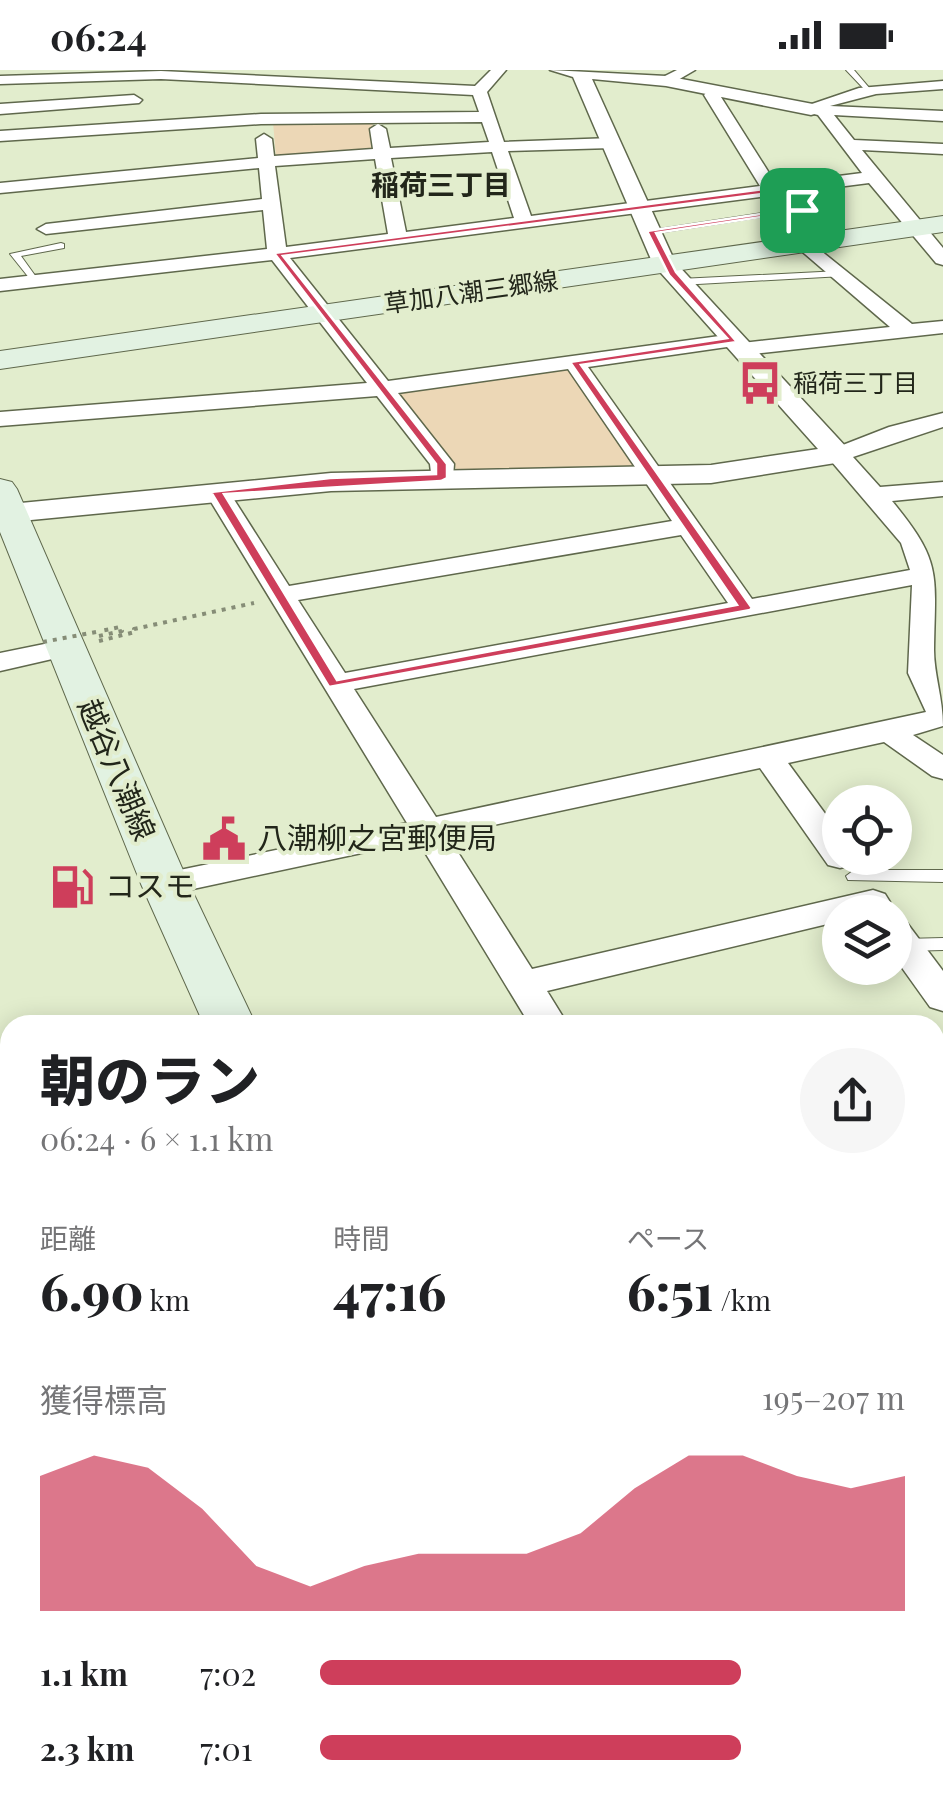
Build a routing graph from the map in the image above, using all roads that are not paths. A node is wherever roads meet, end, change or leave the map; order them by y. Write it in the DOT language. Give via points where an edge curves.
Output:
graph roads {
  1 [pos="499,70"];
  2 [pos="688,70"];
  3 [pos="850,70"];
  4 [pos="573,71"];
  5 [pos="98,74"];
  6 [pos="131,76"];
  7 [pos="281,76"];
  8 [pos="0,80"];
  9 [pos="666,81"];
  10 [pos="943,85"];
  11 [pos="899,87"];
  12 [pos="868,88"];
  13 [pos="479,91"];
  14 [pos="719,93"];
  15 [pos="134,100"];
  16 [pos="0,108"];
  17 [pos="817,110"];
  18 [pos="864,114"];
  19 [pos="943,116"];
  20 [pos="487,117"];
  21 [pos="376,118"];
  22 [pos="261,119"];
  23 [pos="138,127"];
  24 [pos="837,130"];
  25 [pos="943,132"];
  26 [pos="0,136"];
  27 [pos="612,143"];
  28 [pos="498,145"];
  29 [pos="849,145"];
  30 [pos="943,148"];
  31 [pos="382,153"];
  32 [pos="266,161"];
  33 [pos="0,167"];
  34 [pos="872,177"];
  35 [pos="5,187"];
  36 [pos="771,190"];
  37 [pos="269,204"];
  38 [pos="640,208"];
  39 [pos="35,216"];
  40 [pos="524,222"];
  41 [pos="943,224"];
  42 [pos="913,228"];
  43 [pos="651,231"];
  44 [pos="398,239"];
  45 [pos="806,244"];
  46 [pos="61,246"];
  47 [pos="277,254"];
  48 [pos="943,260"];
  49 [pos="672,273"];
  50 [pos="840,274"];
  51 [pos="85,276"];
  52 [pos="34,281"];
  53 [pos="0,285"];
  54 [pos="320,314"];
  55 [pos="943,327"];
  56 [pos="907,331"];
  57 [pos="738,345"];
  58 [pos="0,360"];
  59 [pos="574,362"];
  60 [pos="380,390"];
  61 [pos="0,419"];
  62 [pos="943,420"];
  63 [pos="838,455"];
  64 [pos="654,476"];
  65 [pos="441,478"];
  66 [pos="943,489"];
  67 [pos="217,492"];
  68 [pos="871,495"];
  69 [pos="3,505"];
  70 [pos="688,526"];
  71 [pos="924,574"];
  72 [pos="281,596"];
  73 [pos="745,608"];
  74 [pos="69,640"];
  75 [pos="0,662"];
  76 [pos="334,684"];
  77 [pos="943,716"];
  78 [pos="888,732"];
  79 [pos="767,756"];
  80 [pos="943,769"];
  81 [pos="428,826"];
  82 [pos="943,876"];
  83 [pos="858,881"];
  84 [pos="165,884"];
  85 [pos="912,940"];
  86 [pos="943,944"];
  87 [pos="912,955"];
  88 [pos="522,984"];
  89 [pos="943,998"];
  90 [pos="225,1015"];
  91 [pos="542,1015"];
  1 -- 13 [label="street"];
  2 -- 9 [label="street"];
  3 -- 12 [label="lane"];
  4 -- 9 [label="street"];
  4 -- 27 [label="street"];
  5 -- 6 [label="street"];
  5 -- 8 [label="street"];
  6 -- 7 [label="street"];
  6 -- 15 [label="street"];
  7 -- 13 [label="street"];
  7 -- 22 [label="street"];
  9 -- 14 [label="street"];
  10 -- 11 [label="street"];
  11 -- 12 [label="street"];
  11 -- 18 [label="street" via="914,96"];
  12 -- 17 [label="street"];
  13 -- 20 [label="street"];
  14 -- 17 [label="street"];
  14 -- 36 [label="street" via="712,95"];
  15 -- 16 [label="street"];
  15 -- 23 [label="street"];
  17 -- 18 [label="street"];
  17 -- 24 [label="street"];
  18 -- 19 [label="street"];
  20 -- 21 [label="street"];
  20 -- 28 [label="street"];
  21 -- 22 [label="street"];
  21 -- 31 [label="street"];
  22 -- 23 [label="street"];
  22 -- 32 [label="street"];
  23 -- 26 [label="street"];
  24 -- 25 [label="street"];
  24 -- 29 [label="street"];
  27 -- 28 [label="street"];
  27 -- 38 [label="street"];
  28 -- 31 [label="street"];
  28 -- 40 [label="street"];
  29 -- 30 [label="street"];
  29 -- 34 [label="street"];
  31 -- 32 [label="street"];
  31 -- 44 [label="street"];
  32 -- 35 [label="street"];
  32 -- 37 [label="street"];
  33 -- 35 [label="street"];
  34 -- 36 [label="street"];
  34 -- 42 [label="street"];
  35 -- 39 [label="street"];
  36 -- 38 [label="street"];
  36 -- 43 [label="lane" via="802,210"];
  37 -- 39 [label="street"];
  37 -- 47 [label="street"];
  38 -- 40 [label="street"];
  38 -- 43 [label="street"];
  39 -- 46 [label="street"];
  40 -- 44 [label="street"];
  41 -- 42 [label="main road, 草加八潮三郷線"];
  42 -- 45 [label="main road, 草加八潮三郷線"];
  42 -- 48 [label="street"];
  43 -- 49 [label="street"];
  44 -- 47 [label="street"];
  45 -- 49 [label="main road, 草加八潮三郷線"];
  45 -- 50 [label="street"];
  46 -- 51 [label="street"];
  46 -- 52 [label="lane" via="15,254"];
  47 -- 51 [label="street"];
  47 -- 54 [label="street"];
  49 -- 50 [label="lane"];
  49 -- 54 [label="main road, 草加八潮三郷線"];
  49 -- 57 [label="street"];
  50 -- 56 [label="street"];
  51 -- 52 [label="street"];
  52 -- 53 [label="street"];
  54 -- 58 [label="main road, 草加八潮三郷線"];
  54 -- 60 [label="street"];
  55 -- 56 [label="street"];
  56 -- 57 [label="street"];
  57 -- 59 [label="street"];
  57 -- 63 [label="street"];
  59 -- 60 [label="street"];
  59 -- 64 [label="street"];
  60 -- 61 [label="street"];
  60 -- 65 [label="street" via="442,464"];
  62 -- 63 [label="street"];
  63 -- 64 [label="street"];
  63 -- 68 [label="street"];
  64 -- 65 [label="street"];
  64 -- 70 [label="street"];
  65 -- 67 [label="street"];
  66 -- 68 [label="street"];
  67 -- 69 [label="street"];
  67 -- 72 [label="street"];
  68 -- 71 [label="street" via="917,549"];
  69 -- 74 [label="main road, 越谷八潮線"];
  70 -- 72 [label="street"];
  70 -- 73 [label="street"];
  71 -- 73 [label="street"];
  71 -- 77 [label="street" via="917,651 930,701"];
  72 -- 76 [label="street"];
  73 -- 76 [label="street"];
  74 -- 75 [label="street"];
  74 -- 84 [label="main road, 越谷八潮線"];
  76 -- 81 [label="street"];
  77 -- 78 [label="street"];
  78 -- 79 [label="street"];
  78 -- 80 [label="street"];
  79 -- 81 [label="street"];
  79 -- 83 [label="street"];
  81 -- 84 [label="street"];
  81 -- 88 [label="street"];
  82 -- 83 [label="lane"];
  83 -- 88 [label="street"];
  84 -- 90 [label="main road, 越谷八潮線"];
  85 -- 86 [label="lane"];
  87 -- 89 [label="street"];
  88 -- 91 [label="street"];
}
